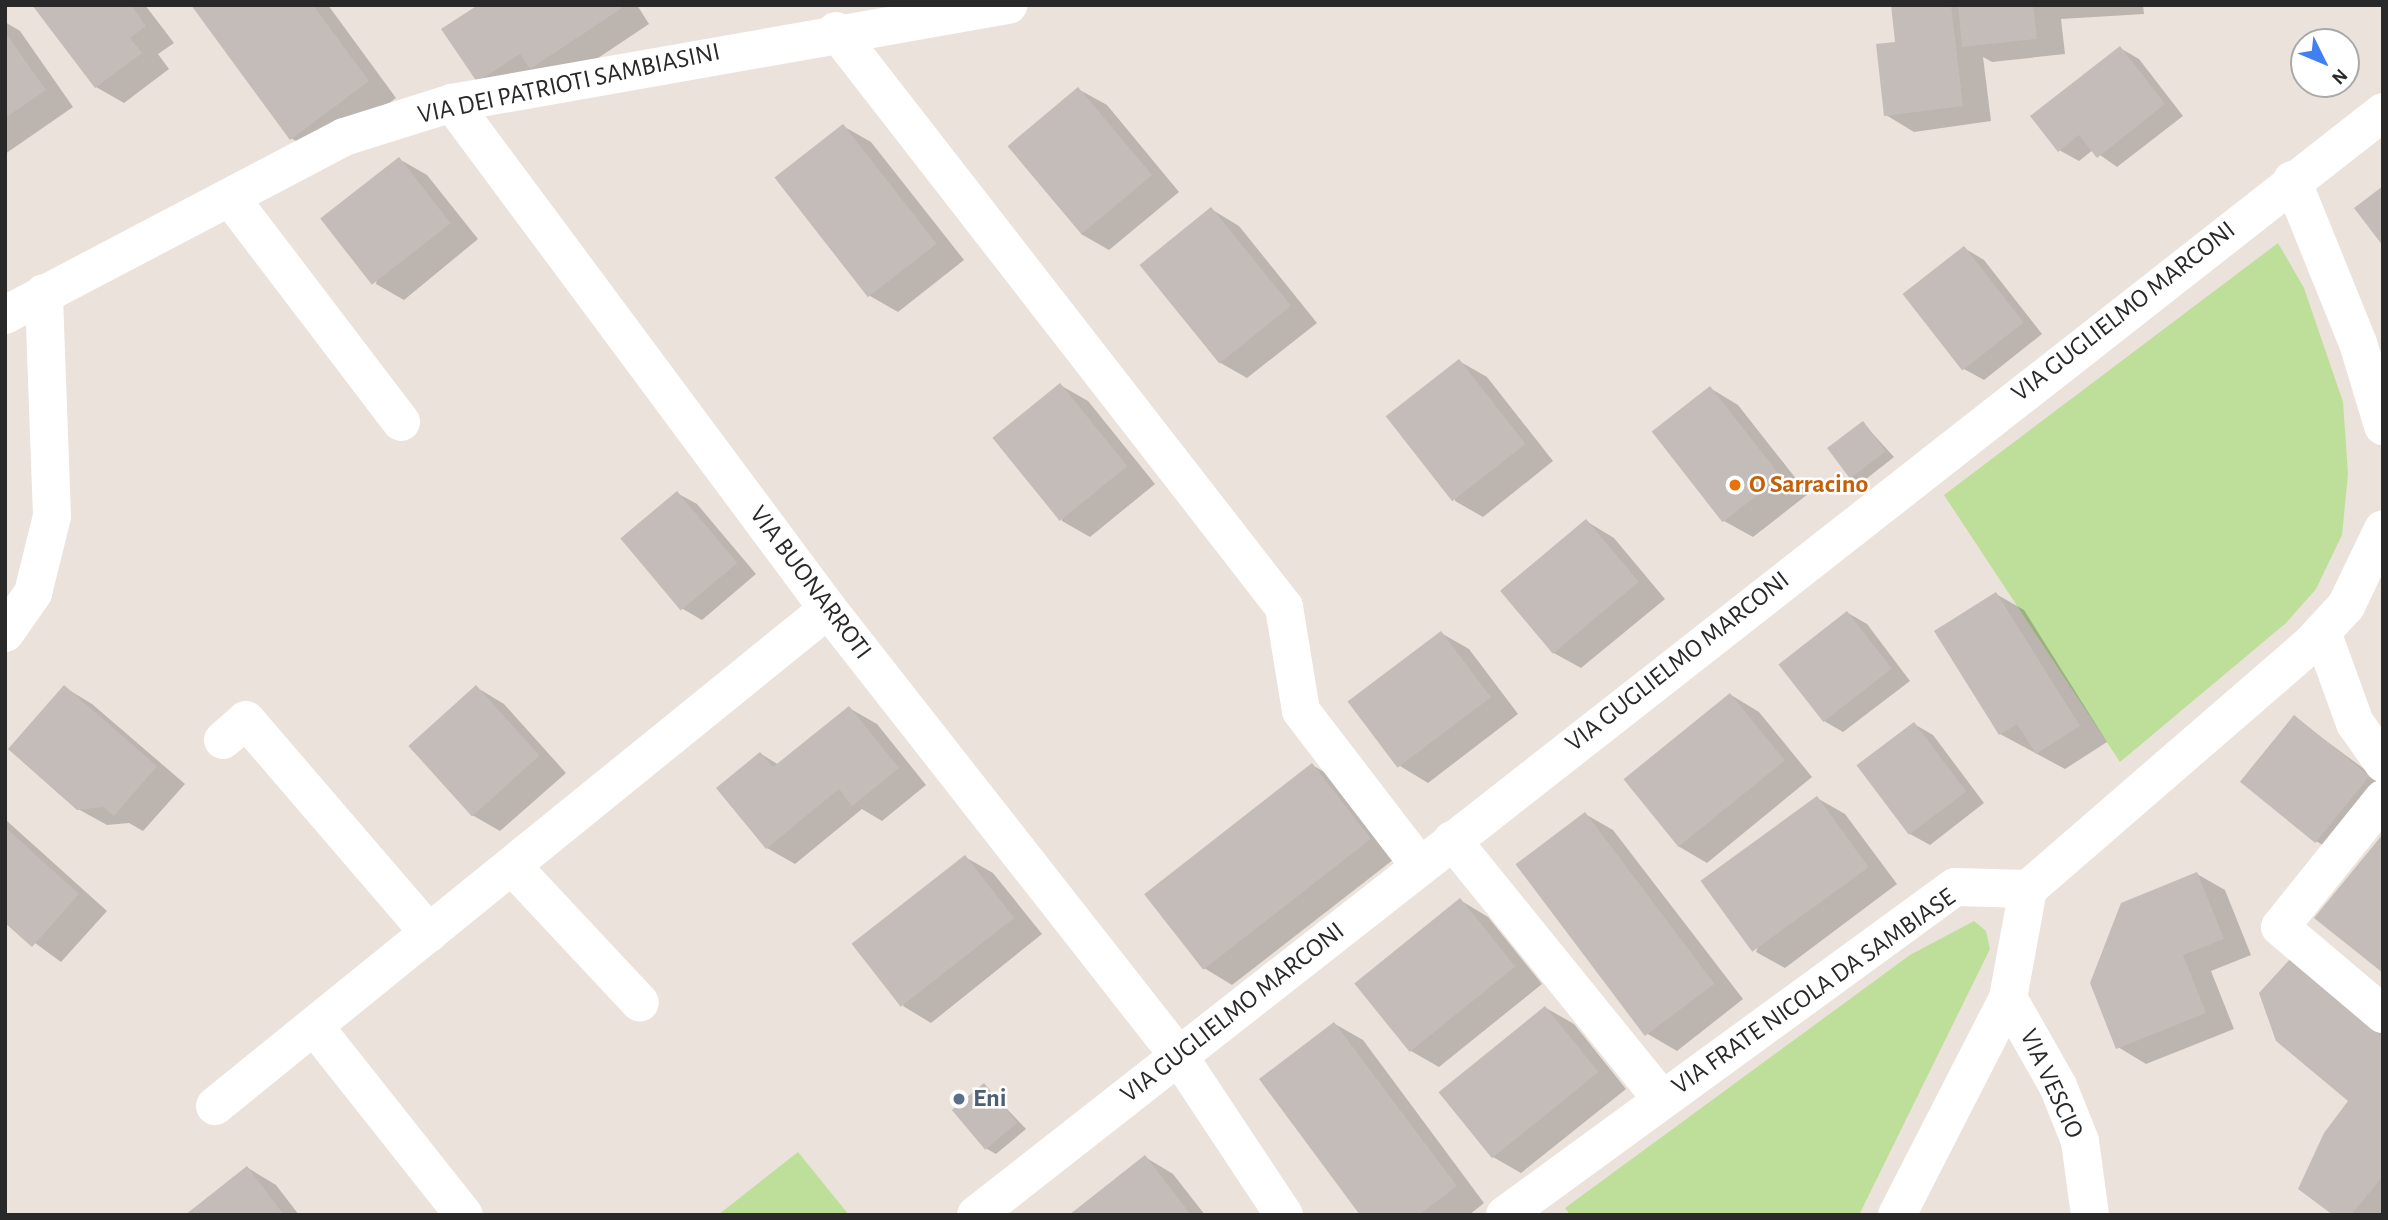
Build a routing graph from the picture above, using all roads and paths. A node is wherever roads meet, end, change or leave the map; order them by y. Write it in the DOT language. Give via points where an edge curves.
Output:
graph roads {
  1 [pos="1008,5"];
  2 [pos="836,31"];
  3 [pos="452,103"];
  4 [pos="2383,112"];
  5 [pos="2292,180"];
  6 [pos="232,200"];
  7 [pos="44,293"];
  8 [pos="5,315"];
  9 [pos="401,422"];
  10 [pos="2383,426"];
  11 [pos="2378,550"];
  12 [pos="828,609"];
  13 [pos="2322,632"];
  14 [pos="5,633"];
  15 [pos="223,740"];
  16 [pos="2383,764"];
  17 [pos="2383,799"];
  18 [pos="1452,840"];
  19 [pos="512,866"];
  20 [pos="1420,866"];
  21 [pos="2028,889"];
  22 [pos="429,933"];
  23 [pos="2008,998"];
  24 [pos="640,1003"];
  25 [pos="2383,1014"];
  26 [pos="314,1026"];
  27 [pos="1178,1055"];
  28 [pos="1662,1099"];
  29 [pos="215,1106"];
  30 [pos="464,1215"];
  31 [pos="976,1215"];
  32 [pos="1284,1215"];
  33 [pos="1505,1215"];
  34 [pos="1897,1215"];
  35 [pos="2090,1215"];
  1 -- 2 [label="street, VIA DEI PATRIOTI SAMBIASINI"];
  2 -- 3 [label="street, VIA DEI PATRIOTI SAMBIASINI"];
  2 -- 20 [label="street" via="1284,607 1301,711"];
  3 -- 6 [label="street, VIA DEI PATRIOTI SAMBIASINI" via="344,136"];
  3 -- 12 [label="street, VIA BUONARROTI"];
  4 -- 5 [label="street, VIA GUGLIELMO MARCONI"];
  5 -- 10 [label="street" via="2358,343"];
  5 -- 18 [label="street, VIA GUGLIELMO MARCONI"];
  6 -- 7 [label="street, VIA DEI PATRIOTI SAMBIASINI"];
  6 -- 9 [label="street"];
  7 -- 8 [label="street, VIA DEI PATRIOTI SAMBIASINI"];
  7 -- 14 [label="street" via="52,516 33,593"];
  11 -- 13 [label="street" via="2346,606"];
  12 -- 19 [label="street"];
  12 -- 27 [label="street, VIA BUONARROTI"];
  13 -- 16 [label="street" via="2355,723"];
  13 -- 21 [label="street"];
  15 -- 22 [label="street" via="246,720"];
  17 -- 25 [label="street" via="2280,927"];
  18 -- 20 [label="street, VIA GUGLIELMO MARCONI"];
  18 -- 28 [label="street"];
  19 -- 22 [label="street"];
  19 -- 24 [label="street"];
  20 -- 27 [label="street, VIA GUGLIELMO MARCONI"];
  21 -- 23 [label="street"];
  21 -- 28 [label="street, VIA FRATE NICOLA DA SAMBIASE" via="1955,887"];
  22 -- 26 [label="street"];
  23 -- 34 [label="street"];
  23 -- 35 [label="street, VIA VESCIO" via="2058,1086 2080,1141"];
  26 -- 29 [label="street"];
  26 -- 30 [label="street"];
  27 -- 31 [label="street, VIA GUGLIELMO MARCONI"];
  27 -- 32 [label="street, VIA BUONARROTI"];
  28 -- 33 [label="street, VIA FRATE NICOLA DA SAMBIASE"];
}
